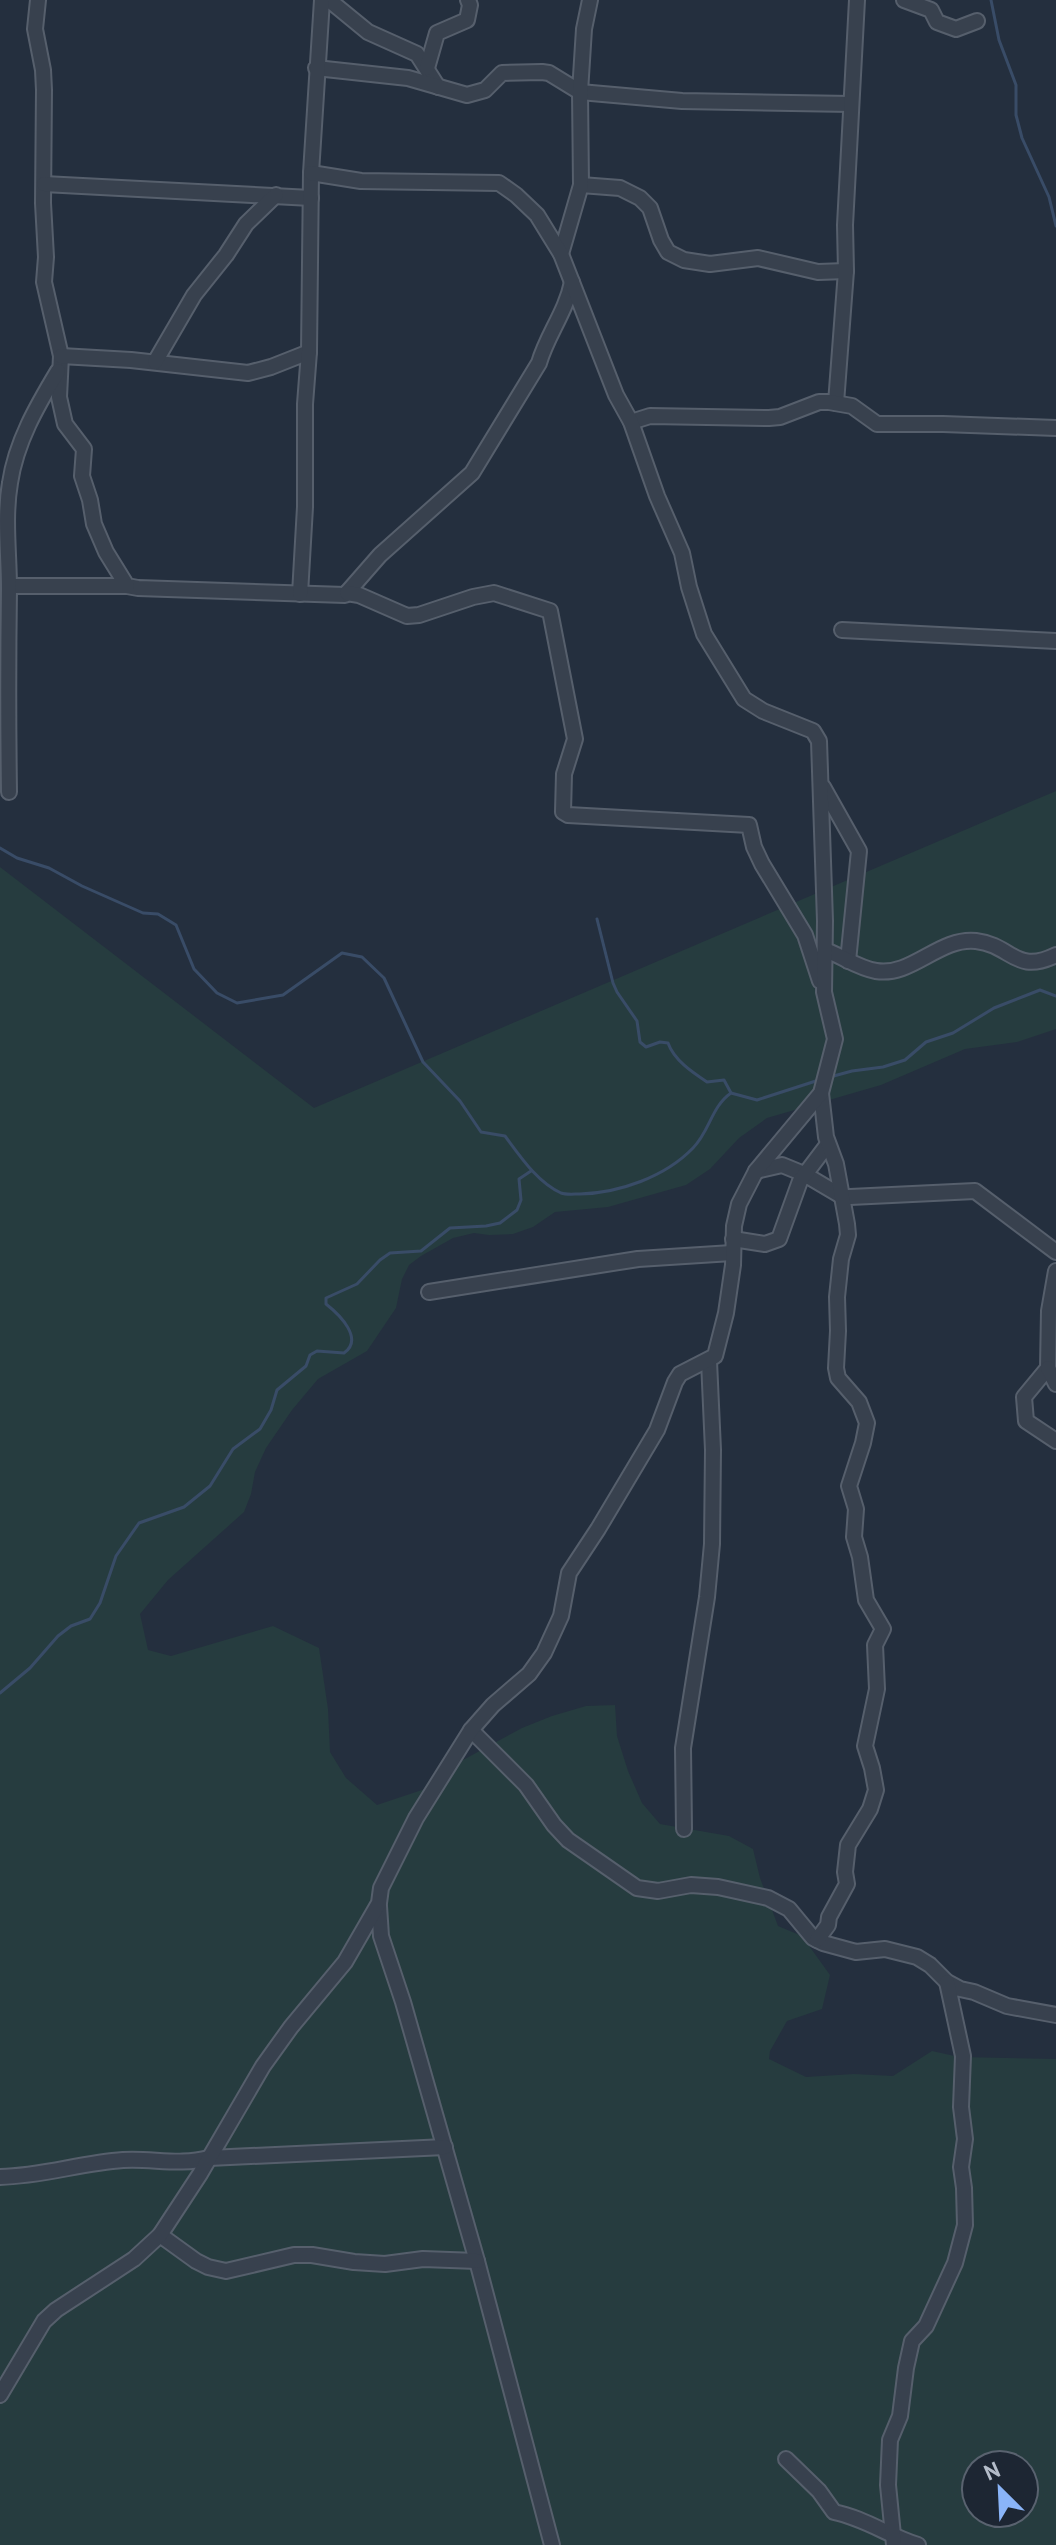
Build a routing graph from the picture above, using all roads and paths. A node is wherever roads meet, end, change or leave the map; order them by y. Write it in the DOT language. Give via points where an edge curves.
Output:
graph roads {
  1 [pos="38,0"];
  2 [pos="322,0"];
  3 [pos="329,0"];
  4 [pos="468,0"];
  5 [pos="590,0"];
  6 [pos="857,0"];
  7 [pos="904,0"];
  8 [pos="977,21"];
  9 [pos="316,68"];
  10 [pos="427,68"];
  11 [pos="438,87"];
  12 [pos="580,92"];
  13 [pos="851,104"];
  14 [pos="311,173"];
  15 [pos="44,184"];
  16 [pos="581,185"];
  17 [pos="276,195"];
  18 [pos="311,198"];
  19 [pos="561,254"];
  20 [pos="846,271"];
  21 [pos="572,281"];
  22 [pos="309,352"];
  23 [pos="61,361"];
  24 [pos="155,362"];
  25 [pos="836,403"];
  26 [pos="631,422"];
  27 [pos="1056,428"];
  28 [pos="9,586"];
  29 [pos="127,586"];
  30 [pos="347,593"];
  31 [pos="300,594"];
  32 [pos="842,630"];
  33 [pos="1056,641"];
  34 [pos="821,782"];
  35 [pos="9,792"];
  36 [pos="825,950"];
  37 [pos="1056,955"];
  38 [pos="848,961"];
  39 [pos="824,992"];
  40 [pos="821,1093"];
  41 [pos="828,1144"];
  42 [pos="756,1171"];
  43 [pos="804,1174"];
  44 [pos="843,1197"];
  45 [pos="732,1246"];
  46 [pos="1056,1252"];
  47 [pos="1056,1271"];
  48 [pos="429,1292"];
  49 [pos="709,1361"];
  50 [pos="1048,1368"];
  51 [pos="1056,1384"];
  52 [pos="1056,1441"];
  53 [pos="471,1730"];
  54 [pos="684,1829"];
  55 [pos="379,1903"];
  56 [pos="817,1940"];
  57 [pos="947,1982"];
  58 [pos="1056,2015"];
  59 [pos="445,2147"];
  60 [pos="209,2158"];
  61 [pos="0,2177"];
  62 [pos="160,2235"];
  63 [pos="477,2261"];
  64 [pos="0,2395"];
  65 [pos="786,2459"];
  66 [pos="894,2541"];
  67 [pos="552,2545"];
  68 [pos="918,2545"];
  1 -- 15 [label="street"];
  2 -- 9 [label="street"];
  3 -- 10 [label="street" via="368,32 417,54"];
  4 -- 10 [label="street" via="467,20 437,33"];
  5 -- 12 [label="street"];
  6 -- 13 [label="street"];
  7 -- 8 [label="street" via="931,10 937,22 956,29"];
  9 -- 11 [label="street" via="408,78"];
  9 -- 14 [label="street"];
  10 -- 11 [label="street"];
  11 -- 12 [label="street" via="472,95 502,73 534,71 549,73"];
  12 -- 13 [label="street" via="682,101"];
  12 -- 16 [label="street"];
  13 -- 20 [label="street"];
  14 -- 18 [label="street"];
  14 -- 19 [label="street" via="361,181 499,183 537,215"];
  15 -- 17 [label="street"];
  15 -- 23 [label="street" via="44,282"];
  16 -- 19 [label="street"];
  16 -- 20 [label="street" via="620,188 640,198 650,208 668,252 684,260 710,264 758,258 818,272"];
  17 -- 18 [label="street"];
  17 -- 24 [label="street" via="246,224 194,295"];
  18 -- 22 [label="street"];
  19 -- 21 [label="street"];
  20 -- 25 [label="street"];
  21 -- 26 [label="street"];
  21 -- 30 [label="street" via="539,363 472,473 380,555"];
  22 -- 24 [label="street" via="248,373"];
  22 -- 31 [label="street"];
  23 -- 24 [label="street"];
  23 -- 28 [label="street" via="31,420 9,484"];
  23 -- 29 [label="street" via="59,397 65,424 84,449 82,476 94,524"];
  25 -- 26 [label="street" via="819,402 780,417 650,416"];
  25 -- 27 [label="street" via="852,406 877,424"];
  26 -- 34 [label="street" via="682,553 704,634 744,699 817,735"];
  28 -- 29 [label="street"];
  28 -- 35 [label="street"];
  29 -- 31 [label="street"];
  30 -- 31 [label="street"];
  30 -- 39 [label="street" via="407,616 494,593 550,611 575,739 563,780 563,812 749,825 762,864 805,935"];
  32 -- 33 [label="street"];
  34 -- 36 [label="street"];
  34 -- 38 [label="street" via="859,851"];
  36 -- 38 [label="street"];
  36 -- 39 [label="street"];
  37 -- 38 [label="street" via="1025,963 991,944 971,940 892,971"];
  39 -- 40 [label="street" via="835,1039"];
  40 -- 41 [label="street"];
  40 -- 42 [label="street"];
  41 -- 43 [label="street"];
  41 -- 44 [label="street"];
  42 -- 43 [label="street" via="782,1165"];
  42 -- 45 [label="street" via="739,1204"];
  43 -- 44 [label="street"];
  43 -- 45 [label="street" via="779,1239"];
  44 -- 46 [label="street" via="975,1191"];
  44 -- 56 [label="street" via="848,1235 839,1272 836,1368 867,1423 849,1486 866,1600 883,1629 875,1645 877,1689 865,1746 876,1790 848,1845 847,1884"];
  45 -- 48 [label="street"];
  45 -- 49 [label="street" via="720,1343"];
  47 -- 50 [label="street"];
  49 -- 53 [label="street" via="680,1374 675,1382 657,1430 569,1573 561,1616 535,1667"];
  49 -- 54 [label="street" via="712,1544 683,1748"];
  50 -- 51 [label="street"];
  50 -- 52 [label="street" via="1024,1397 1026,1421"];
  53 -- 55 [label="street" via="402,1845"];
  53 -- 56 [label="street" via="526,1785 568,1840 631,1884 658,1891 718,1887 768,1898 789,1909"];
  55 -- 59 [label="street" via="381,1936"];
  55 -- 60 [label="street" via="345,1962 263,2066"];
  56 -- 57 [label="street" via="856,1952 885,1949 917,1957"];
  57 -- 58 [label="street" via="1007,2006"];
  57 -- 66 [label="street" via="963,2056 965,2225 931,2316 912,2341 900,2416 890,2440"];
  59 -- 60 [label="street"];
  59 -- 63 [label="street"];
  60 -- 61 [label="street" via="182,2163 128,2159"];
  60 -- 62 [label="street"];
  62 -- 63 [label="street" via="196,2261 226,2271 303,2255 385,2264"];
  62 -- 64 [label="street" via="44,2321"];
  63 -- 67 [label="street"];
  65 -- 66 [label="street" via="834,2512 855,2517"];
  66 -- 68 [label="street"];
}
